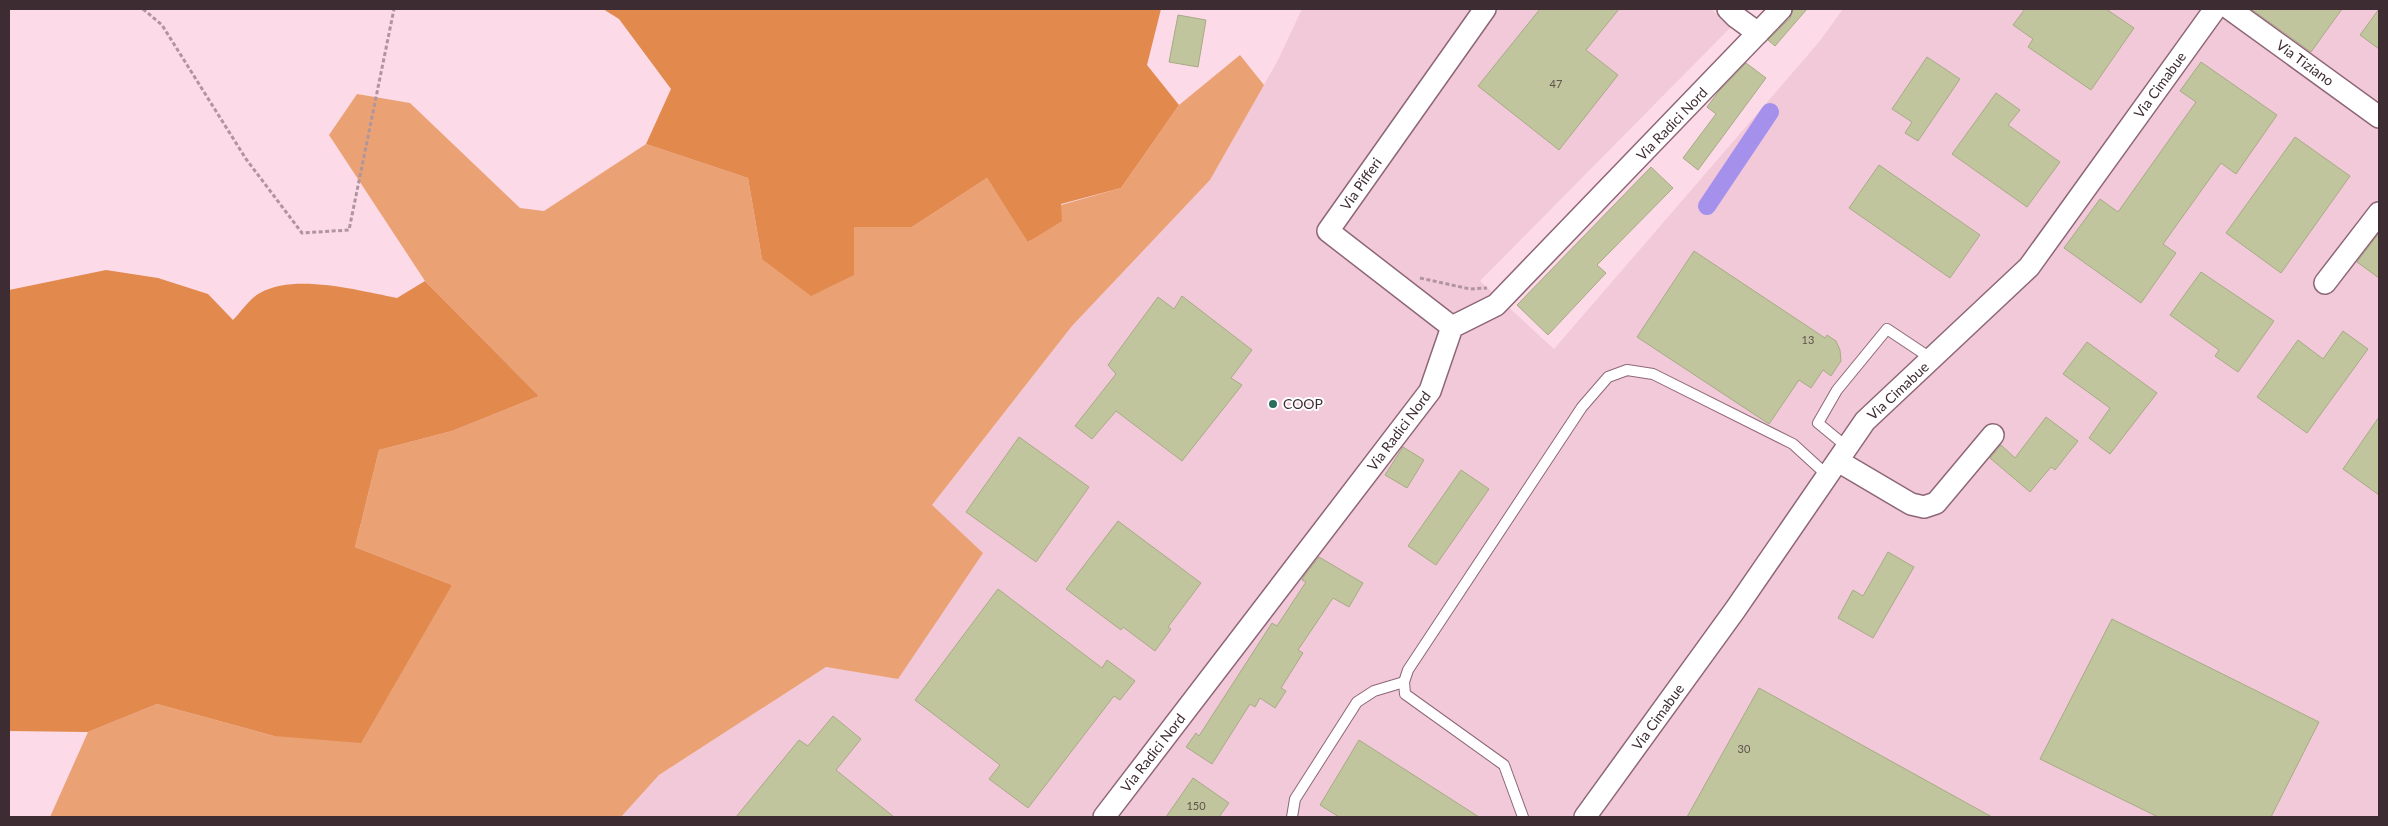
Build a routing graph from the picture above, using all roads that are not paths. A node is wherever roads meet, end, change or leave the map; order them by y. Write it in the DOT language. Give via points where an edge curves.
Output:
graph roads {
  1 [pos="1485,9"];
  2 [pos="1728,9"];
  3 [pos="1781,9"];
  4 [pos="2215,9"];
  5 [pos="2230,9"];
  6 [pos="1758,33"];
  7 [pos="2379,117"];
  8 [pos="2379,213"];
  9 [pos="2325,283"];
  10 [pos="1452,327"];
  11 [pos="1932,359"];
  12 [pos="1993,436"];
  13 [pos="1838,461"];
  14 [pos="1404,682"];
  15 [pos="1104,817"];
  16 [pos="1292,817"];
  17 [pos="1523,817"];
  18 [pos="1585,817"];
  1 -- 10 [label="street, Via Pifferi" via="1328,231"];
  2 -- 6 [label="street"];
  3 -- 6 [label="street, Via Radici Nord"];
  4 -- 11 [label="street, Via Cimabue" via="2029,267"];
  5 -- 7 [label="street, Via Tiziano"];
  6 -- 10 [label="street, Via Radici Nord" via="1496,305"];
  8 -- 9 [label="street"];
  10 -- 15 [label="street, Via Radici Nord" via="1430,391"];
  11 -- 13 [label="street, Via Cimabue" via="1866,420"];
  11 -- 13 [label="lane" via="1887,329 1837,390 1818,423"];
  12 -- 13 [label="street" via="1936,503 1924,507 1910,504"];
  13 -- 14 [label="lane" via="1793,444 1665,378 1628,370 1608,377 1582,407 1408,670"];
  13 -- 18 [label="street, Via Cimabue"];
  14 -- 16 [label="lane" via="1374,691 1357,702 1295,799"];
  14 -- 17 [label="lane" via="1405,694 1504,765"];
}
